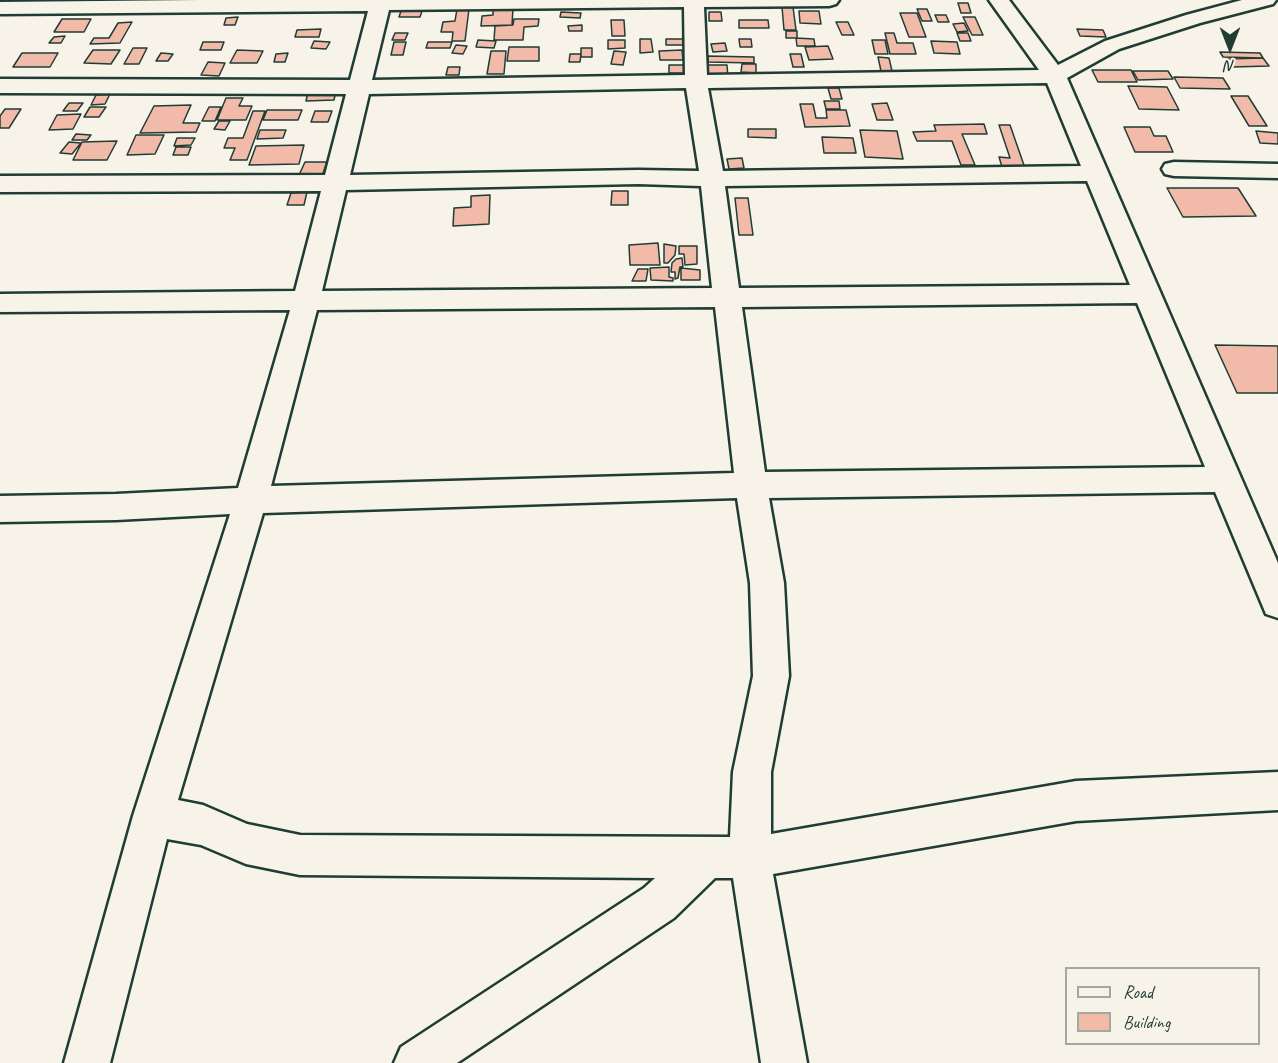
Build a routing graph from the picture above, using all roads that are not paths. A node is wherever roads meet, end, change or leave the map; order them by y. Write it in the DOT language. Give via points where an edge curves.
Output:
graph roads {
  1 [pos="829,0"];
  2 [pos="999,0"];
  3 [pos="1266,0"];
  4 [pos="694,1"];
  5 [pos="381,2"];
  6 [pos="4,9"];
  7 [pos="1055,76"];
  8 [pos="696,81"];
  9 [pos="0,86"];
  10 [pos="360,87"];
  11 [pos="1174,169"];
  12 [pos="1278,171"];
  13 [pos="1097,173"];
  14 [pos="712,179"];
  15 [pos="336,183"];
  16 [pos="0,184"];
  17 [pos="1148,294"];
  18 [pos="726,298"];
  19 [pos="306,301"];
  20 [pos="0,303"];
  21 [pos="1226,479"];
  22 [pos="751,485"];
  23 [pos="252,500"];
  24 [pos="0,508"];
  25 [pos="1278,603"];
  26 [pos="1278,791"];
  27 [pos="153,816"];
  28 [pos="708,857"];
  29 [pos="750,858"];
  30 [pos="87,1063"];
  31 [pos="417,1063"];
  32 [pos="784,1063"];
  1 -- 4 [label="street"];
  2 -- 7 [label="street"];
  3 -- 7 [label="street" via="1112,45"];
  4 -- 5 [label="street"];
  4 -- 8 [label="street"];
  5 -- 6 [label="street"];
  5 -- 10 [label="street"];
  7 -- 8 [label="street"];
  7 -- 13 [label="street"];
  8 -- 10 [label="street"];
  8 -- 14 [label="street"];
  9 -- 10 [label="street"];
  10 -- 15 [label="street"];
  11 -- 12 [label="street"];
  13 -- 14 [label="street"];
  13 -- 17 [label="street"];
  14 -- 15 [label="street"];
  14 -- 18 [label="street"];
  15 -- 16 [label="street"];
  15 -- 19 [label="street"];
  17 -- 18 [label="street"];
  17 -- 21 [label="street"];
  18 -- 19 [label="street"];
  18 -- 22 [label="street"];
  19 -- 20 [label="street"];
  19 -- 23 [label="street"];
  21 -- 22 [label="street"];
  21 -- 25 [label="street"];
  22 -- 23 [label="street"];
  22 -- 29 [label="street" via="767,583 771,675 752,772"];
  23 -- 24 [label="street"];
  23 -- 27 [label="street"];
  26 -- 29 [label="street" via="1076,801"];
  27 -- 28 [label="street" via="203,825 246,843 300,855"];
  27 -- 30 [label="street"];
  28 -- 29 [label="street"];
  28 -- 31 [label="street" via="659,903"];
  29 -- 32 [label="street"];
}
